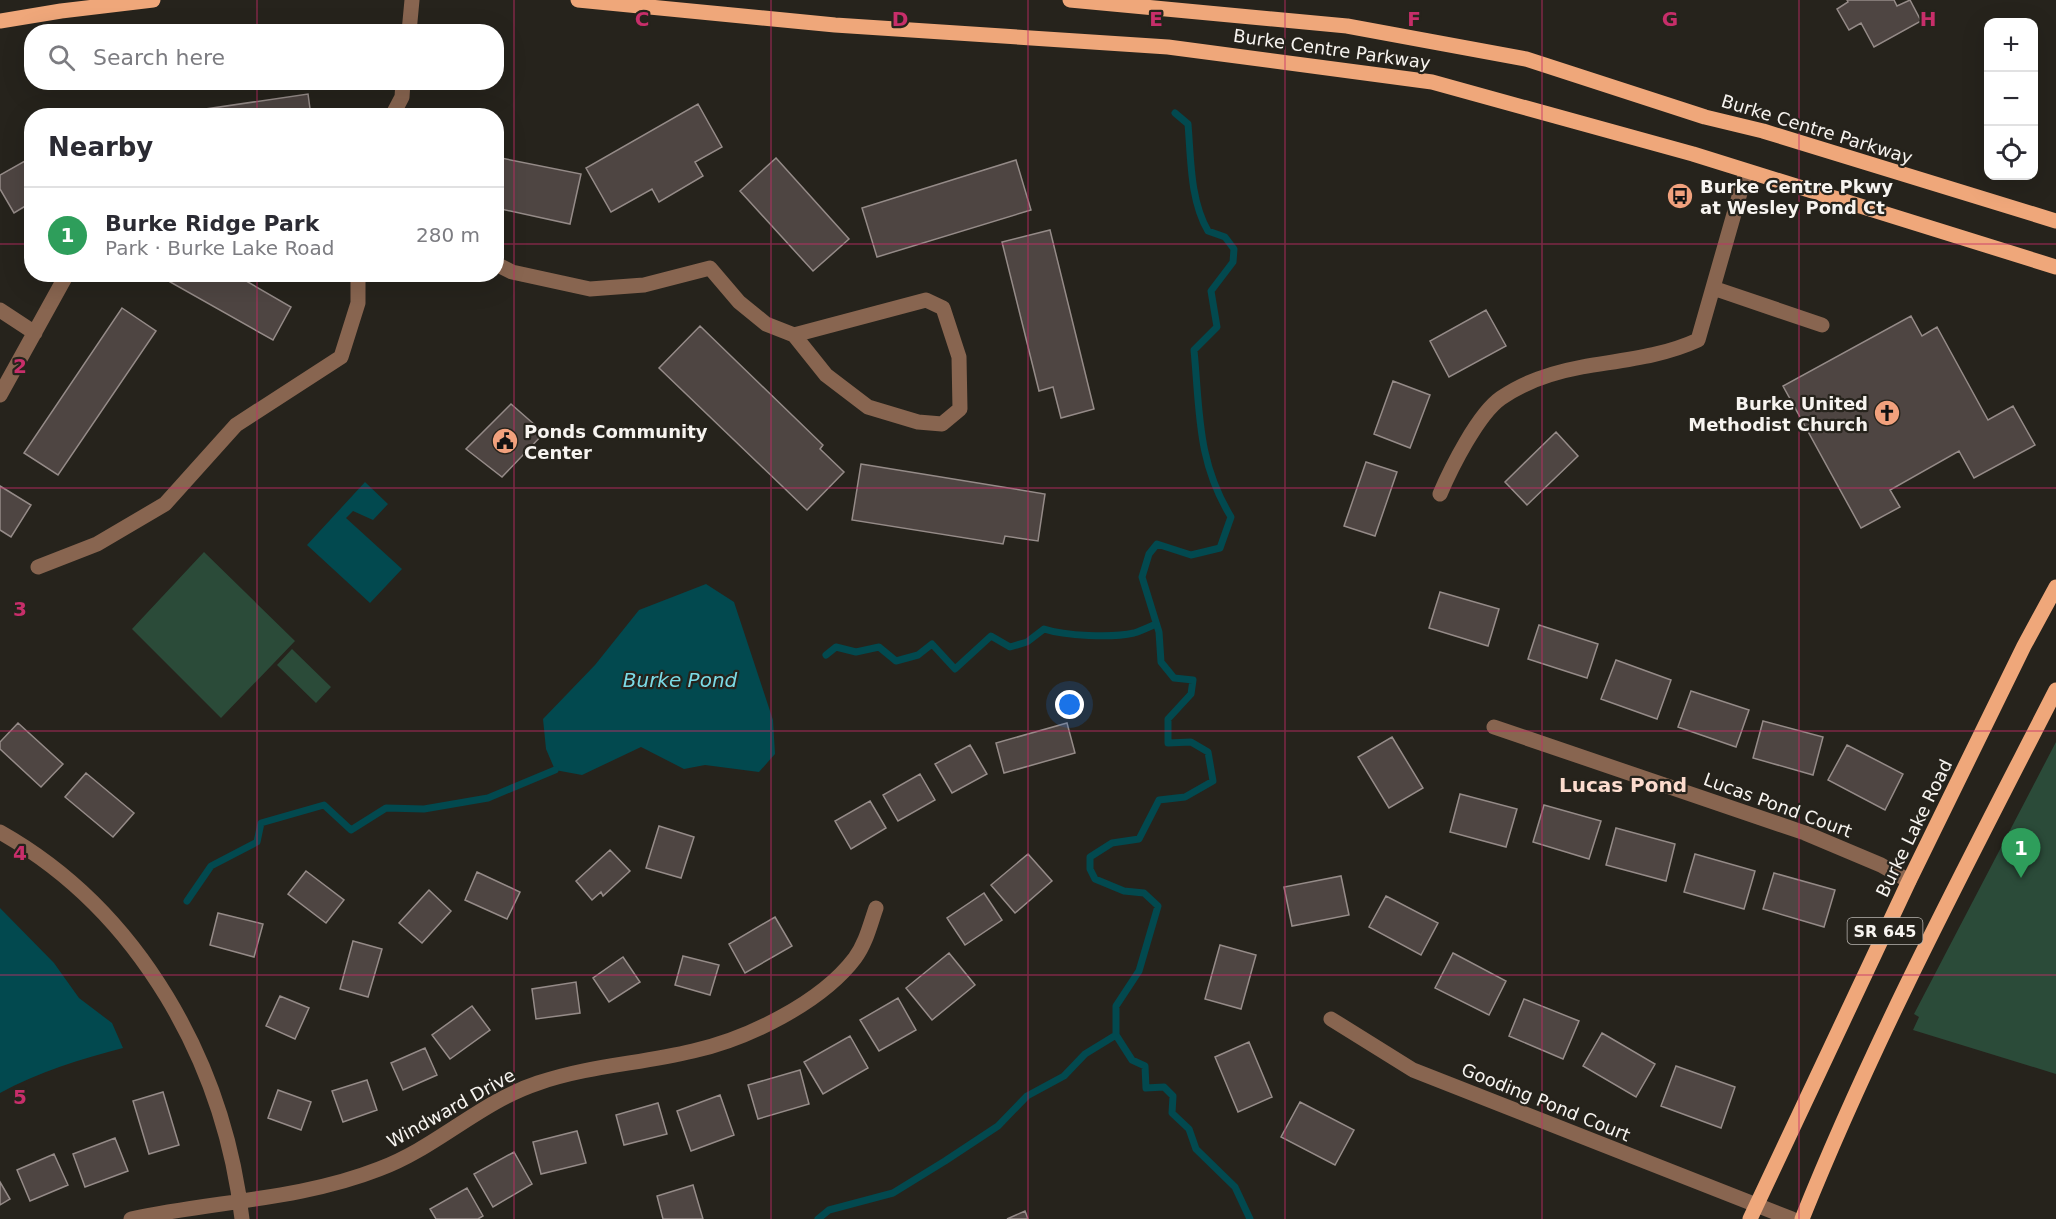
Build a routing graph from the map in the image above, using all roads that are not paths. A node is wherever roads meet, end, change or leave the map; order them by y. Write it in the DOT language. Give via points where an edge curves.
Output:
graph roads {
  1 [pos="153,0"];
  2 [pos="412,0"];
  3 [pos="578,0"];
  4 [pos="1070,0"];
  5 [pos="0,21"];
  6 [pos="410,24"];
  7 [pos="402,90"];
  8 [pos="396,108"];
  9 [pos="1746,172"];
  10 [pos="2056,221"];
  11 [pos="2056,267"];
  12 [pos="504,268"];
  13 [pos="63,282"];
  14 [pos="358,282"];
  15 [pos="1713,288"];
  16 [pos="0,310"];
  17 [pos="1822,325"];
  18 [pos="35,333"];
  19 [pos="794,335"];
  20 [pos="0,395"];
  21 [pos="1440,494"];
  22 [pos="38,567"];
  23 [pos="2056,587"];
  24 [pos="2056,690"];
  25 [pos="1494,727"];
  26 [pos="0,832"];
  27 [pos="1909,881"];
  28 [pos="876,908"];
  29 [pos="1331,1019"];
  30 [pos="240,1202"];
  31 [pos="1752,1213"];
  32 [pos="131,1219"];
  33 [pos="242,1219"];
  34 [pos="1792,1219"];
  35 [pos="1802,1219"];
  1 -- 5 [label="main road"];
  2 -- 6 [label="street"];
  3 -- 9 [label="main road, Burke Centre Parkway" via="835,25 1168,46 1432,82"];
  4 -- 10 [label="main road, Burke Centre Parkway" via="1347,26 1526,59 1705,117 1763,131"];
  7 -- 8 [label="street"];
  9 -- 11 [label="main road, Burke Centre Parkway"];
  9 -- 15 [label="street"];
  12 -- 19 [label="street" via="590,289 644,285 710,268 739,302 766,324"];
  13 -- 18 [label="street"];
  14 -- 22 [label="street" via="358,303 341,357 236,425 165,504 97,544"];
  15 -- 17 [label="street"];
  15 -- 21 [label="street" via="1698,340 1678,349 1625,362 1581,367 1536,380 1499,398 1453,464"];
  16 -- 18 [label="street"];
  18 -- 20 [label="street"];
  19 -- 19 [label="street" via="826,375 868,407 918,422 942,424 960,409 959,357 943,308 926,300"];
  23 -- 27 [label="main road, Burke Lake Road / SR 645"];
  24 -- 35 [label="main road, SR 645" via="1943,911 1838,1132"];
  25 -- 27 [label="street, Lucas Pond Court" via="1805,833"];
  26 -- 30 [label="street" via="67,880 102,913 176,1010 205,1067 229,1143"];
  27 -- 31 [label="main road, Burke Lake Road / SR 645"];
  28 -- 30 [label="street, Windward Drive" via="864,943 841,974 770,1023 694,1051 606,1065 535,1084 381,1168 329,1186"];
  29 -- 31 [label="street, Gooding Pond Court" via="1413,1070"];
  30 -- 32 [label="street, Windward Drive"];
  30 -- 33 [label="street"];
  31 -- 34 [label="street, Gooding Pond Court"];
}
